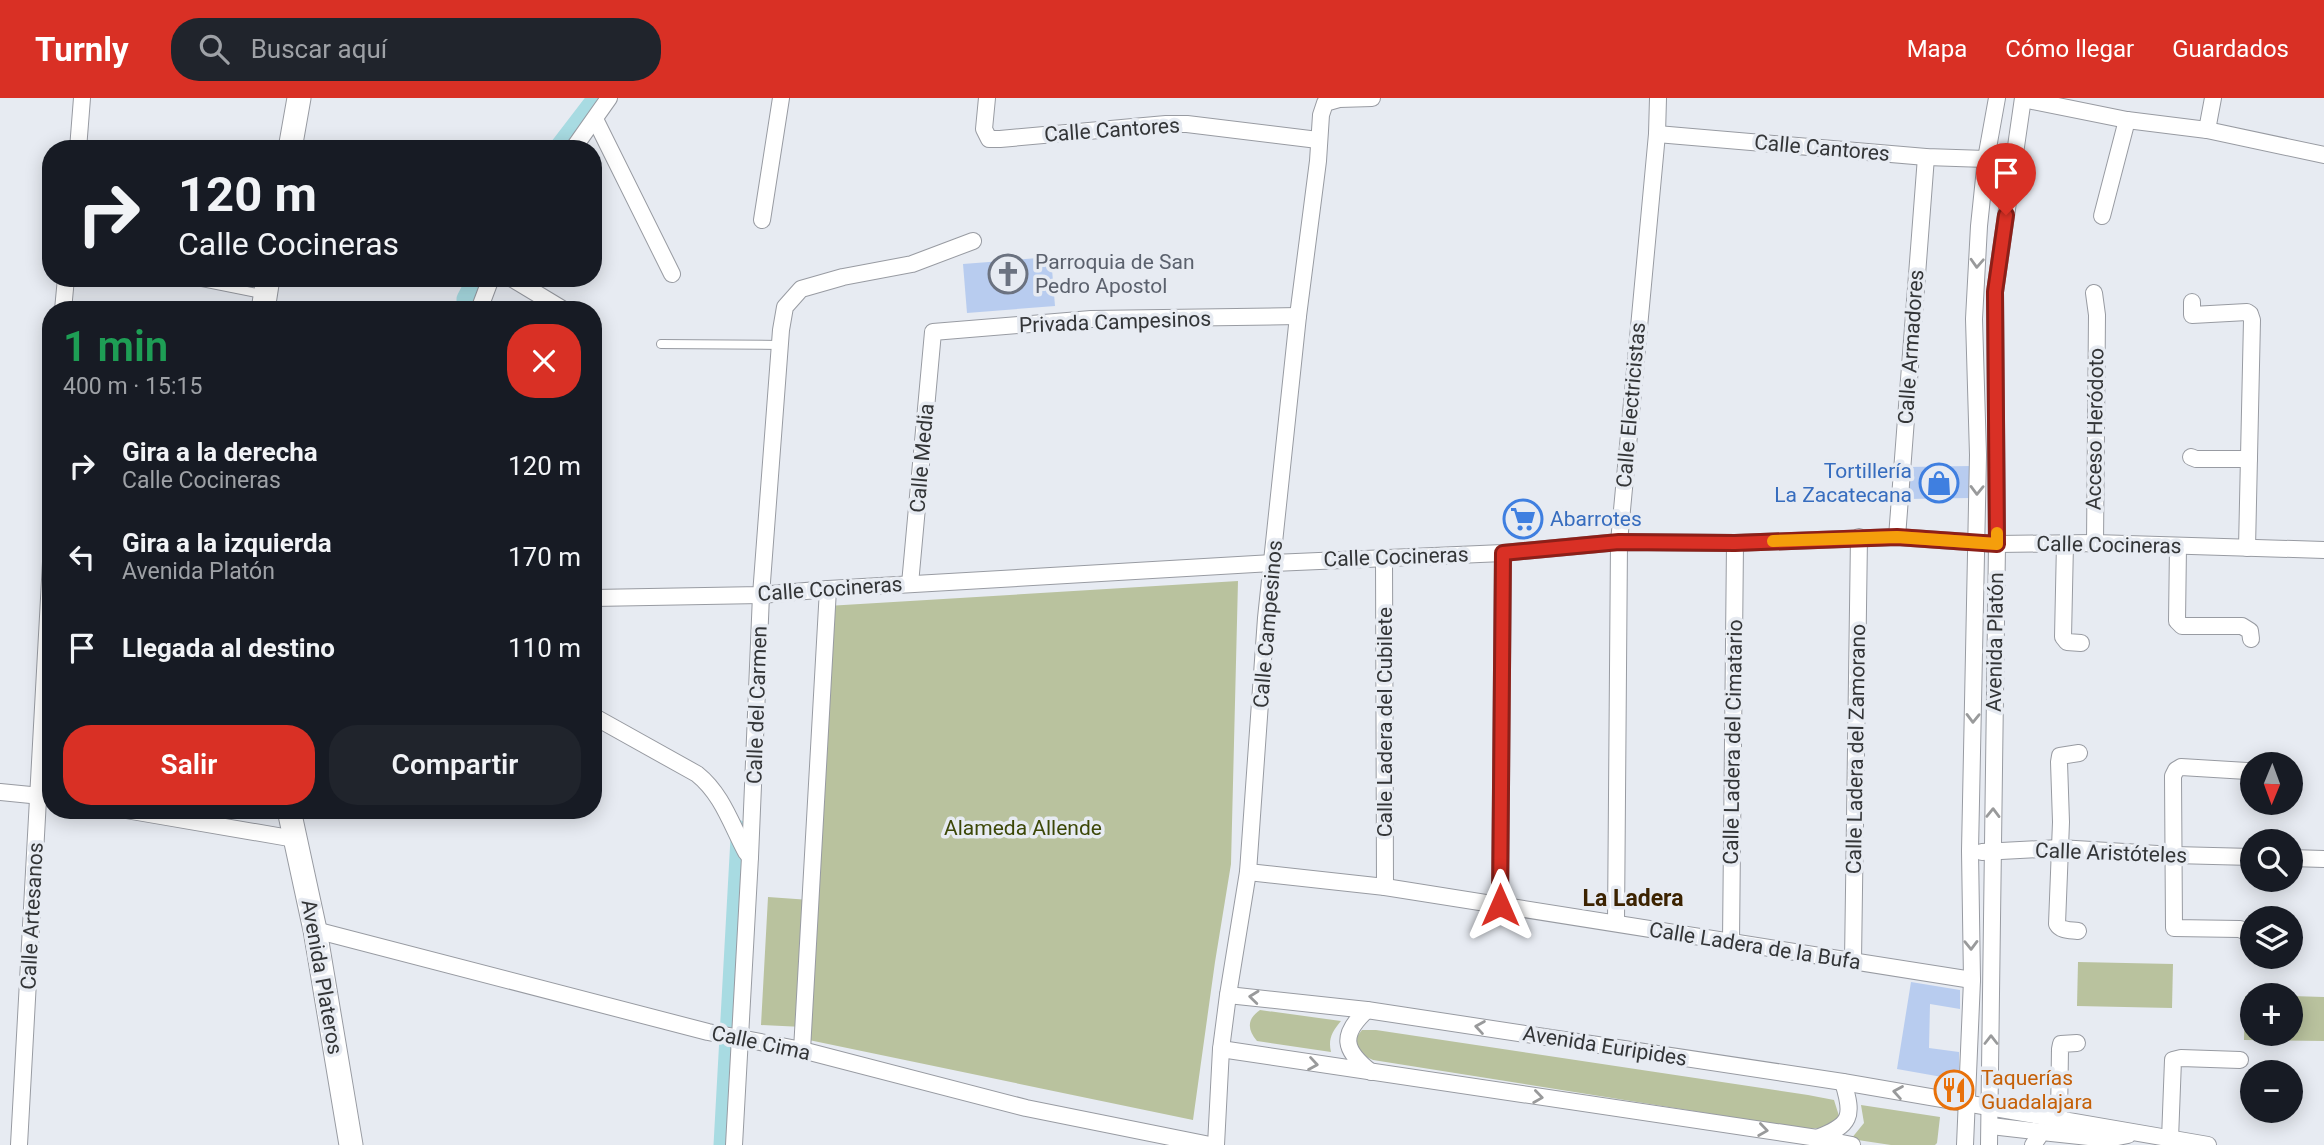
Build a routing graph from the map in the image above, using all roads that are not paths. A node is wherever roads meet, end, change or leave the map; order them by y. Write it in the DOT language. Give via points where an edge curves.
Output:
graph roads {
  1 [pos="82,98"];
  2 [pos="299,98"];
  3 [pos="610,98"];
  4 [pos="781,98"];
  5 [pos="987,98"];
  6 [pos="1372,98"];
  7 [pos="1658,98"];
  8 [pos="1997,98"];
  9 [pos="2023,98"];
  10 [pos="2213,98"];
  11 [pos="595,119"];
  12 [pos="2127,120"];
  13 [pos="2207,130"];
  14 [pos="1657,134"];
  15 [pos="79,140"];
  16 [pos="292,140"];
  17 [pos="580,140"];
  18 [pos="1318,140"];
  19 [pos="2324,155"];
  20 [pos="1926,157"];
  21 [pos="1986,159"];
  22 [pos="2102,216"];
  23 [pos="762,220"];
  24 [pos="973,242"];
  25 [pos="672,274"];
  26 [pos="229,287"];
  27 [pos="526,287"];
  28 [pos="2094,293"];
  29 [pos="265,294"];
  30 [pos="549,301"];
  31 [pos="2192,308"];
  32 [pos="1298,316"];
  33 [pos="933,332"];
  34 [pos="780,337"];
  35 [pos="661,344"];
  36 [pos="2191,457"];
  37 [pos="2249,459"];
  38 [pos="1859,537"];
  39 [pos="1897,537"];
  40 [pos="1619,542"];
  41 [pos="1975,542"];
  42 [pos="1735,543"];
  43 [pos="2064,543"];
  44 [pos="2095,543"];
  45 [pos="1997,544"];
  46 [pos="2178,546"];
  47 [pos="2247,548"];
  48 [pos="2324,550"];
  49 [pos="1503,553"];
  50 [pos="1384,558"];
  51 [pos="1273,563"];
  52 [pos="910,584"];
  53 [pos="828,589"];
  54 [pos="761,595"];
  55 [pos="602,598"];
  56 [pos="2251,639"];
  57 [pos="2081,643"];
  58 [pos="602,721"];
  59 [pos="2079,753"];
  60 [pos="2240,771"];
  61 [pos="0,792"];
  62 [pos="42,796"];
  63 [pos="43,819"];
  64 [pos="178,819"];
  65 [pos="291,819"];
  66 [pos="295,839"];
  67 [pos="2059,848"];
  68 [pos="1970,851"];
  69 [pos="1992,852"];
  70 [pos="2174,855"];
  71 [pos="750,857"];
  72 [pos="2240,857"];
  73 [pos="2303,858"];
  74 [pos="2324,859"];
  75 [pos="1248,872"];
  76 [pos="1385,887"];
  77 [pos="1500,905"];
  78 [pos="1616,923"];
  79 [pos="2240,929"];
  80 [pos="315,930"];
  81 [pos="2078,930"];
  82 [pos="1731,942"];
  83 [pos="1853,961"];
  84 [pos="1972,980"];
  85 [pos="1228,995"];
  86 [pos="1367,1010"];
  87 [pos="739,1038"];
  88 [pos="2077,1043"];
  89 [pos="1222,1049"];
  90 [pos="802,1051"];
  91 [pos="2240,1060"];
  92 [pos="1372,1073"];
  93 [pos="1843,1082"];
  94 [pos="1966,1103"];
  95 [pos="1991,1108"];
  96 [pos="2059,1118"];
  97 [pos="1991,1126"];
  98 [pos="2137,1133"];
  99 [pos="1817,1138"];
  100 [pos="2037,1138"];
  101 [pos="2170,1139"];
  102 [pos="19,1145"];
  103 [pos="351,1145"];
  104 [pos="734,1145"];
  105 [pos="1210,1145"];
  106 [pos="1216,1145"];
  107 [pos="1852,1145"];
  108 [pos="1965,1145"];
  109 [pos="1989,1145"];
  110 [pos="2208,1145"];
  1 -- 15 [label="street"];
  2 -- 16 [label="street"];
  3 -- 11 [label="street"];
  4 -- 23 [label="street"];
  5 -- 18 [label="street, Calle Cantores" via="984,129 989,139 1186,124"];
  6 -- 18 [label="street, Calle Campesinos" via="1325,103"];
  7 -- 14 [label="street, Calle Electricistas"];
  8 -- 21 [label="street, Avenida Platón"];
  9 -- 12 [label="street"];
  9 -- 45 [label="street, Avenida Platón" via="1995,292"];
  10 -- 13 [label="street"];
  11 -- 17 [label="street"];
  11 -- 25 [label="street"];
  12 -- 13 [label="street"];
  12 -- 22 [label="street"];
  13 -- 19 [label="street"];
  14 -- 20 [label="street, Calle Cantores"];
  14 -- 40 [label="street, Calle Electricistas"];
  18 -- 32 [label="street, Calle Campesinos"];
  20 -- 21 [label="street, Calle Cantores"];
  20 -- 39 [label="street, Calle Armadores"];
  21 -- 41 [label="street, Avenida Platón, one-way" via="1974,319"];
  24 -- 34 [label="street, Calle del Carmen" via="912,264 801,289 785,307"];
  26 -- 29 [label="lane"];
  27 -- 30 [label="street"];
  28 -- 44 [label="street, Acceso Heródoto"];
  31 -- 37 [label="street" via="2250,314"];
  32 -- 33 [label="street, Privada Campesinos" via="1091,319"];
  32 -- 51 [label="street, Calle Campesinos"];
  33 -- 52 [label="street, Calle Media"];
  34 -- 35 [label="lane"];
  34 -- 54 [label="street, Calle del Carmen"];
  36 -- 37 [label="street"];
  37 -- 47 [label="street"];
  38 -- 39 [label="street, Calle Cocineras"];
  38 -- 42 [label="street, Calle Cocineras"];
  38 -- 83 [label="street, Calle Ladera del Zamorano"];
  39 -- 41 [label="street, Calle Cocineras"];
  40 -- 42 [label="street, Calle Cocineras"];
  40 -- 49 [label="street, Calle Cocineras"];
  40 -- 78 [label="street, Calle Electricistas"];
  41 -- 45 [label="street, Calle Cocineras"];
  41 -- 68 [label="street, Avenida Platón, one-way"];
  42 -- 82 [label="street, Calle Ladera del Cimatario"];
  43 -- 44 [label="street, Calle Cocineras"];
  43 -- 45 [label="street, Calle Cocineras"];
  43 -- 57 [label="street" via="2063,637"];
  44 -- 46 [label="street, Calle Cocineras"];
  69 -- 45 [label="street, Avenida Platón, one-way"];
  46 -- 47 [label="street, Calle Cocineras"];
  46 -- 56 [label="street" via="2177,621 2182,626 2242,626 2250,631"];
  47 -- 48 [label="street, Calle Cocineras"];
  49 -- 50 [label="street, Calle Cocineras"];
  49 -- 77 [label="street"];
  50 -- 51 [label="street, Calle Cocineras"];
  50 -- 76 [label="street, Calle Ladera del Cubilete"];
  51 -- 52 [label="street, Calle Cocineras"];
  51 -- 75 [label="street, Calle Campesinos"];
  52 -- 53 [label="street, Calle Cocineras"];
  53 -- 54 [label="street, Calle Cocineras"];
  53 -- 90 [label="street"];
  54 -- 55 [label="street, Calle Cocineras"];
  54 -- 71 [label="street, Calle del Carmen"];
  58 -- 71 [label="street" via="710,785"];
  59 -- 67 [label="street" via="2060,756"];
  60 -- 70 [label="street" via="2176,770"];
  61 -- 62 [label="street"];
  63 -- 102 [label="street, Calle Artesanos"];
  64 -- 66 [label="street"];
  65 -- 66 [label="street, Avenida Plateros"];
  66 -- 80 [label="street, Avenida Plateros"];
  67 -- 69 [label="street, Calle Aristóteles"];
  67 -- 70 [label="street, Calle Aristóteles"];
  67 -- 81 [label="street" via="2057,924 2065,930"];
  68 -- 69 [label="street, Calle Aristóteles"];
  68 -- 84 [label="street, Avenida Platón, one-way"];
  95 -- 69 [label="street, Avenida Platón, one-way"];
  70 -- 72 [label="street, Calle Aristóteles"];
  70 -- 79 [label="street" via="2174,928"];
  71 -- 87 [label="street, Calle del Carmen"];
  73 -- 74 [label="street"];
  75 -- 76 [label="street, Calle Ladera de la Bufa"];
  75 -- 85 [label="street, Calle Campesinos"];
  76 -- 77 [label="street, Calle Ladera de la Bufa"];
  77 -- 78 [label="street, Calle Ladera de la Bufa"];
  78 -- 82 [label="street, Calle Ladera de la Bufa"];
  80 -- 87 [label="street, Calle Cima"];
  80 -- 103 [label="street, Avenida Plateros"];
  82 -- 83 [label="street, Calle Ladera de la Bufa"];
  83 -- 84 [label="street, Calle Ladera de la Bufa"];
  84 -- 94 [label="street, Avenida Platón"];
  86 -- 85 [label="street, Avenida Euripides, one-way"];
  85 -- 89 [label="street, Calle Campesinos"];
  86 -- 92 [label="street" via="1351,1028 1348,1044 1354,1058"];
  93 -- 86 [label="street, Avenida Euripides, one-way"];
  87 -- 90 [label="street, Calle Cima"];
  87 -- 104 [label="street, Calle del Carmen"];
  88 -- 96 [label="street" via="2061,1044"];
  89 -- 92 [label="street, one-way"];
  89 -- 106 [label="street, Calle Campesinos"];
  90 -- 105 [label="street, Calle Cima" via="1026,1108"];
  91 -- 101 [label="street" via="2173,1060"];
  92 -- 99 [label="street, one-way"];
  94 -- 93 [label="street, Avenida Euripides, one-way"];
  93 -- 99 [label="street" via="1848,1117 1838,1130"];
  94 -- 95 [label="street, Avenida Euripides"];
  94 -- 108 [label="street, Avenida Platón"];
  95 -- 96 [label="street, Avenida Euripides"];
  95 -- 97 [label="street, Avenida Platón"];
  96 -- 98 [label="street, Avenida Euripides"];
  97 -- 100 [label="street, Avenida Euripides"];
  97 -- 109 [label="street, Avenida Platón"];
  98 -- 100 [label="street, Avenida Euripides" via="2107,1139"];
  98 -- 101 [label="street, Avenida Euripides"];
  99 -- 107 [label="street"];
  101 -- 110 [label="street, Avenida Euripides"];
}
